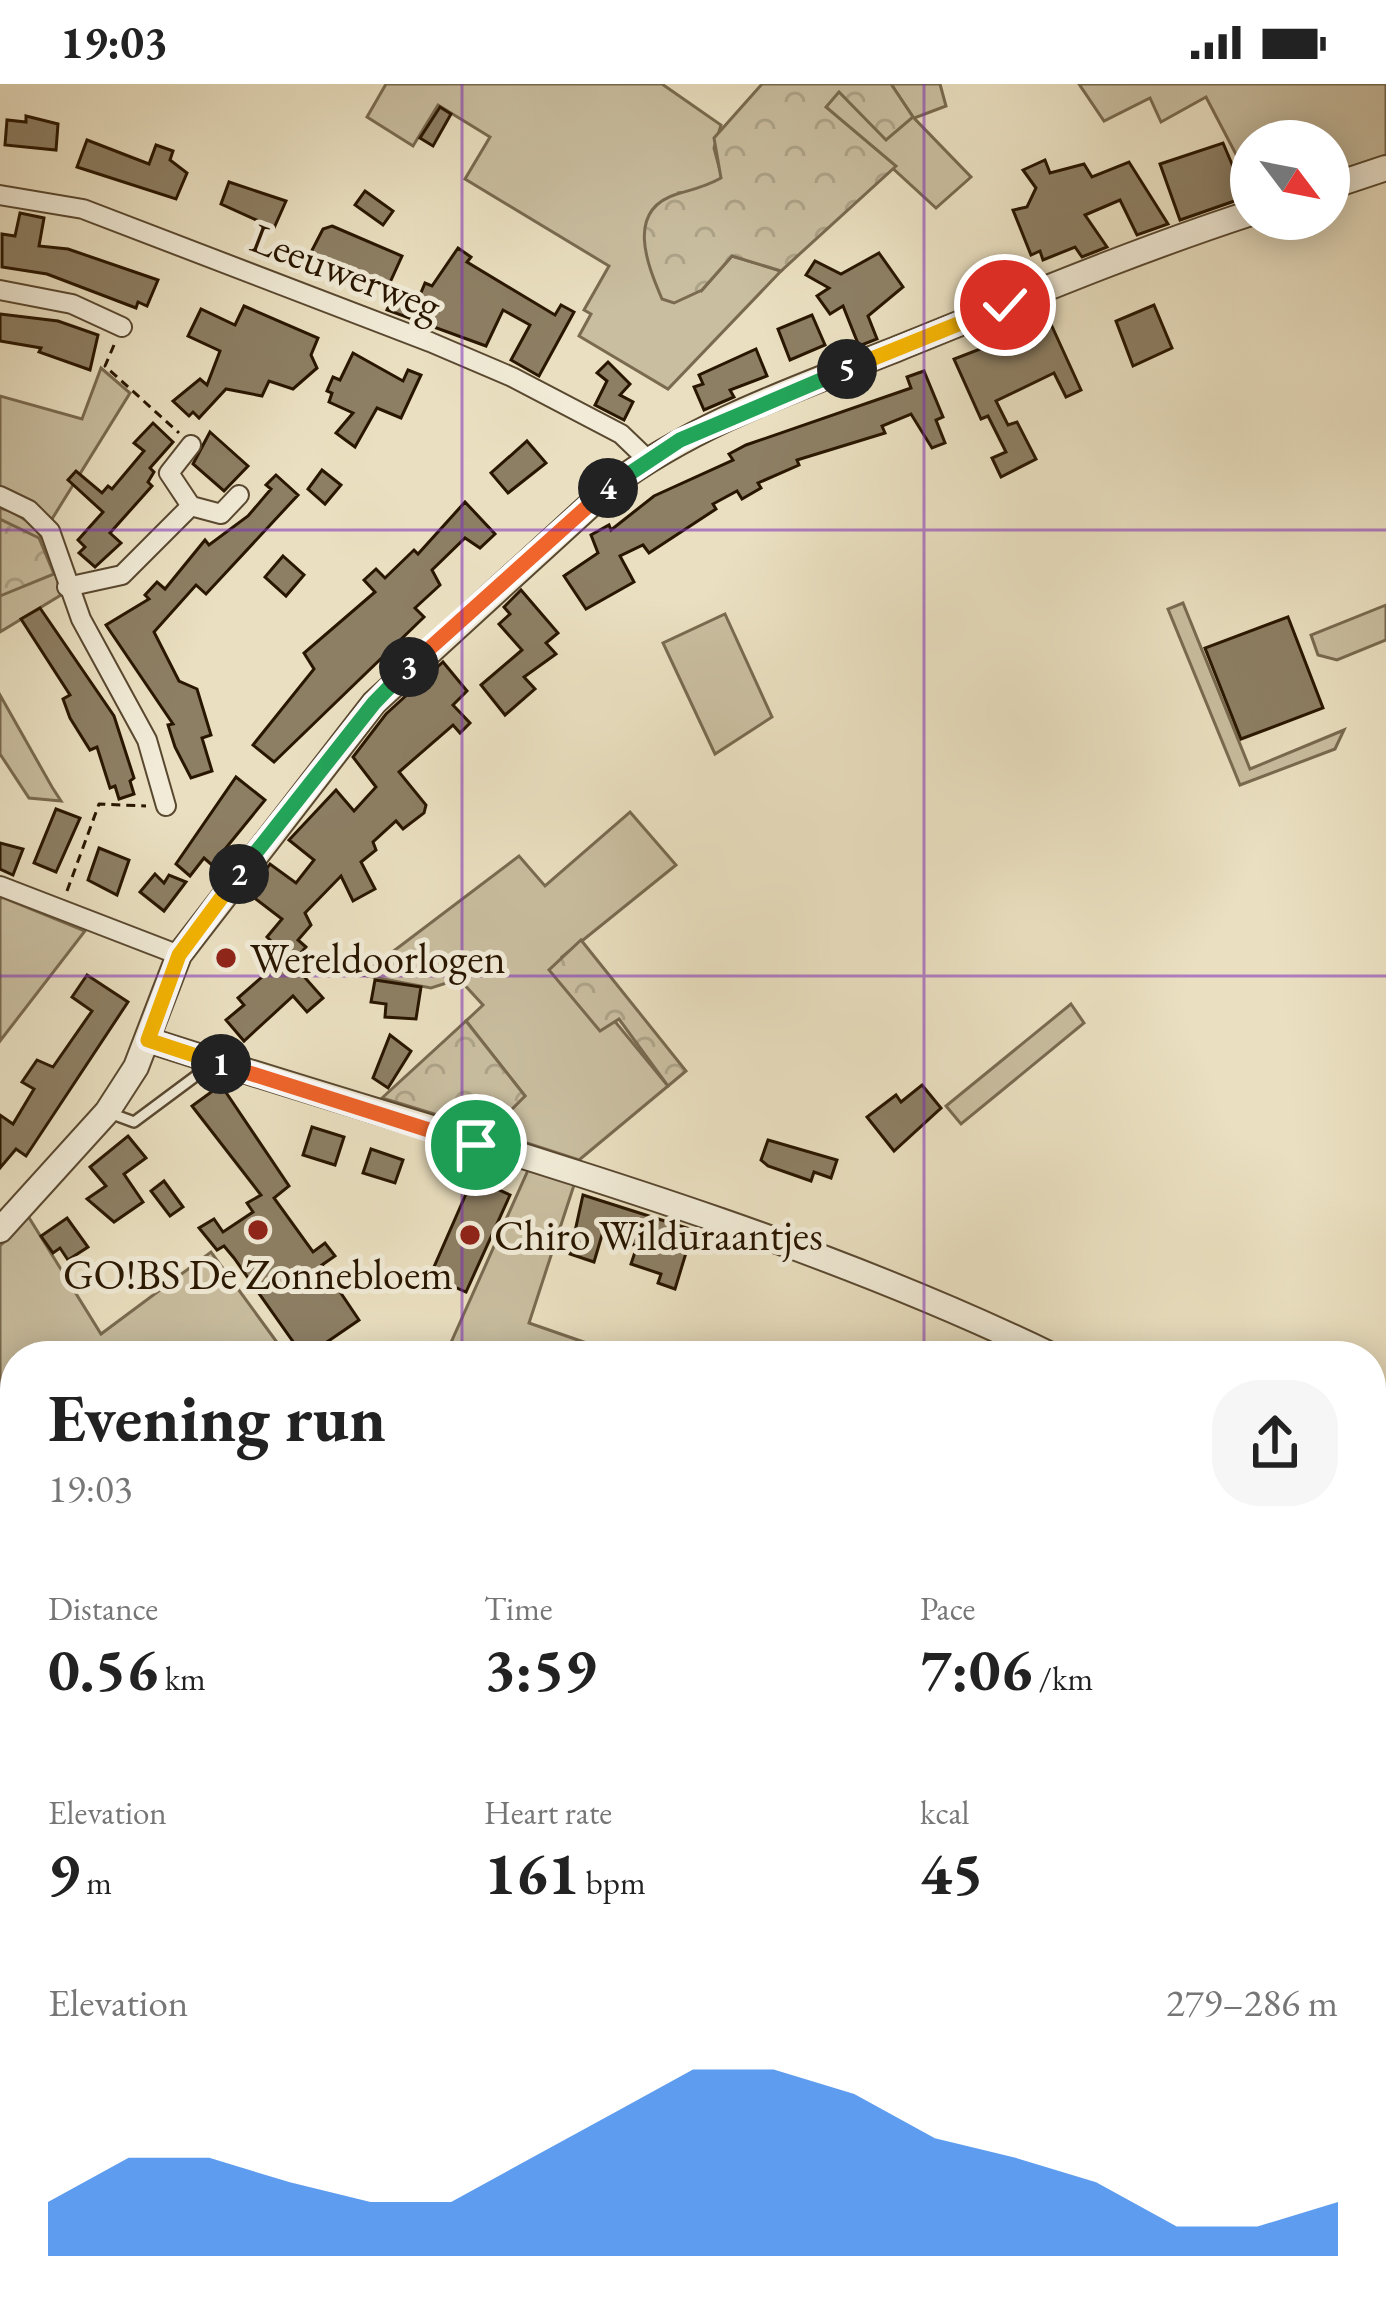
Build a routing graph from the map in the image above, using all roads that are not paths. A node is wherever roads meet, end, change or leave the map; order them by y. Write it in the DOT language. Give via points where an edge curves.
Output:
graph roads {
  1 [pos="1386,169"];
  2 [pos="1350,180"];
  3 [pos="0,195"];
  4 [pos="1230,219"];
  5 [pos="0,290"];
  6 [pos="122,327"];
  7 [pos="190,445"];
  8 [pos="647,459"];
  9 [pos="238,495"];
  10 [pos="0,496"];
  11 [pos="191,506"];
  12 [pos="67,587"];
  13 [pos="166,806"];
  14 [pos="0,886"];
  15 [pos="179,955"];
  16 [pos="148,1040"];
  17 [pos="215,1062"];
  18 [pos="107,1112"];
  19 [pos="0,1230"];
  20 [pos="1020,1341"];
  1 -- 2 [label="street"];
  3 -- 8 [label="street, Leeuwerweg" via="83,209 430,342 621,434"];
  4 -- 8 [label="street" via="744,410"];
  5 -- 6 [label="street" via="72,304"];
  7 -- 11 [label="street" via="169,473"];
  8 -- 15 [label="street" via="556,532 374,703"];
  9 -- 11 [label="street" via="221,514"];
  10 -- 12 [label="street" via="50,531"];
  11 -- 12 [label="street" via="122,575"];
  12 -- 13 [label="street" via="140,724"];
  14 -- 15 [label="street"];
  15 -- 16 [label="street"];
  16 -- 17 [label="street"];
  16 -- 18 [label="street"];
  17 -- 18 [label="lane" via="134,1122"];
  17 -- 20 [label="street" via="756,1234"];
  18 -- 19 [label="street"];
}
